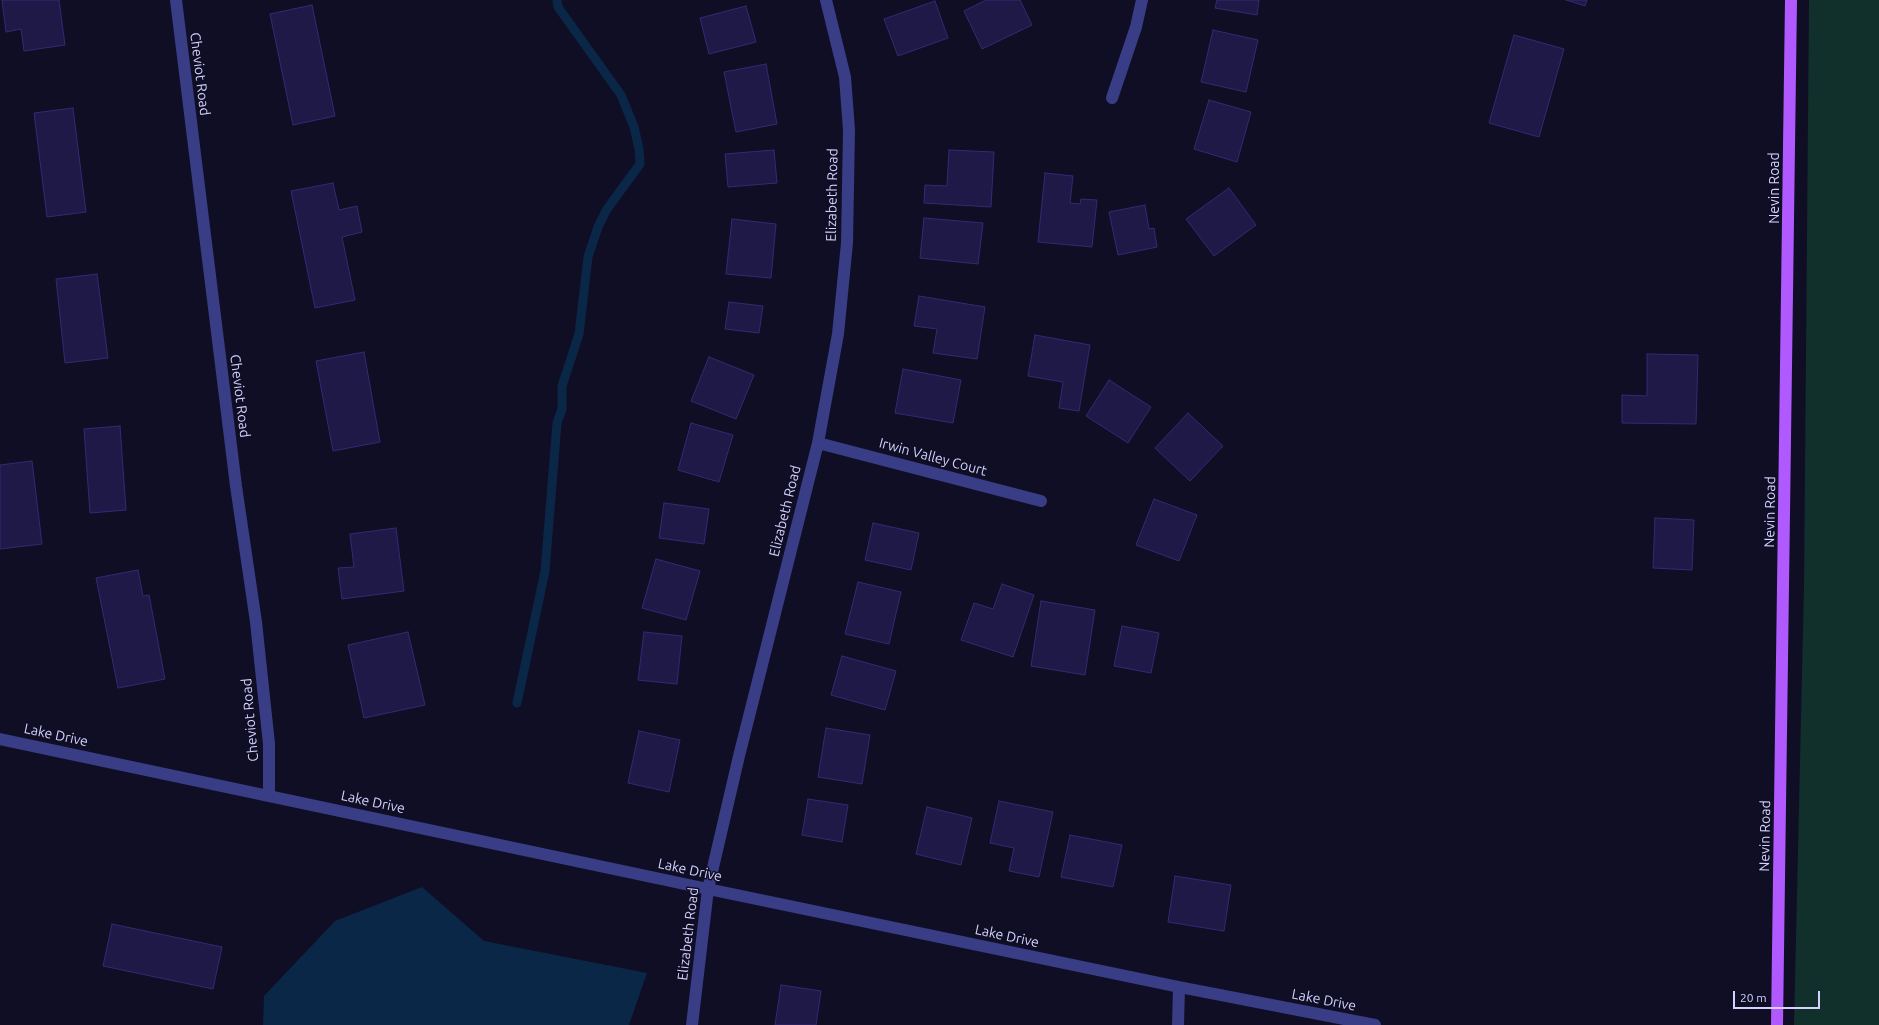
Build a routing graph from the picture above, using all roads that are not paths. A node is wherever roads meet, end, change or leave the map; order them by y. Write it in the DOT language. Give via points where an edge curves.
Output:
graph roads {
  1 [pos="176,0"];
  2 [pos="826,0"];
  3 [pos="1142,0"];
  4 [pos="1791,0"];
  5 [pos="1112,98"];
  6 [pos="818,443"];
  7 [pos="1042,500"];
  8 [pos="0,738"];
  9 [pos="269,795"];
  10 [pos="708,889"];
  11 [pos="1179,987"];
  12 [pos="692,1025"];
  13 [pos="1178,1025"];
  14 [pos="1375,1025"];
  15 [pos="1777,1025"];
  1 -- 9 [label="street, Cheviot Road" via="236,486 256,622 269,744"];
  2 -- 6 [label="street, Elizabeth Road" via="845,77 849,130 847,228 838,334"];
  3 -- 5 [label="street" via="1136,27"];
  4 -- 15 [label="main road, Nevin Road"];
  6 -- 7 [label="street, Irwin Valley Court"];
  6 -- 10 [label="street, Elizabeth Road"];
  8 -- 9 [label="street, Lake Drive"];
  9 -- 10 [label="street, Lake Drive"];
  10 -- 11 [label="street, Lake Drive"];
  10 -- 12 [label="street, Elizabeth Road"];
  11 -- 13 [label="street"];
  11 -- 14 [label="street, Lake Drive"];
}
